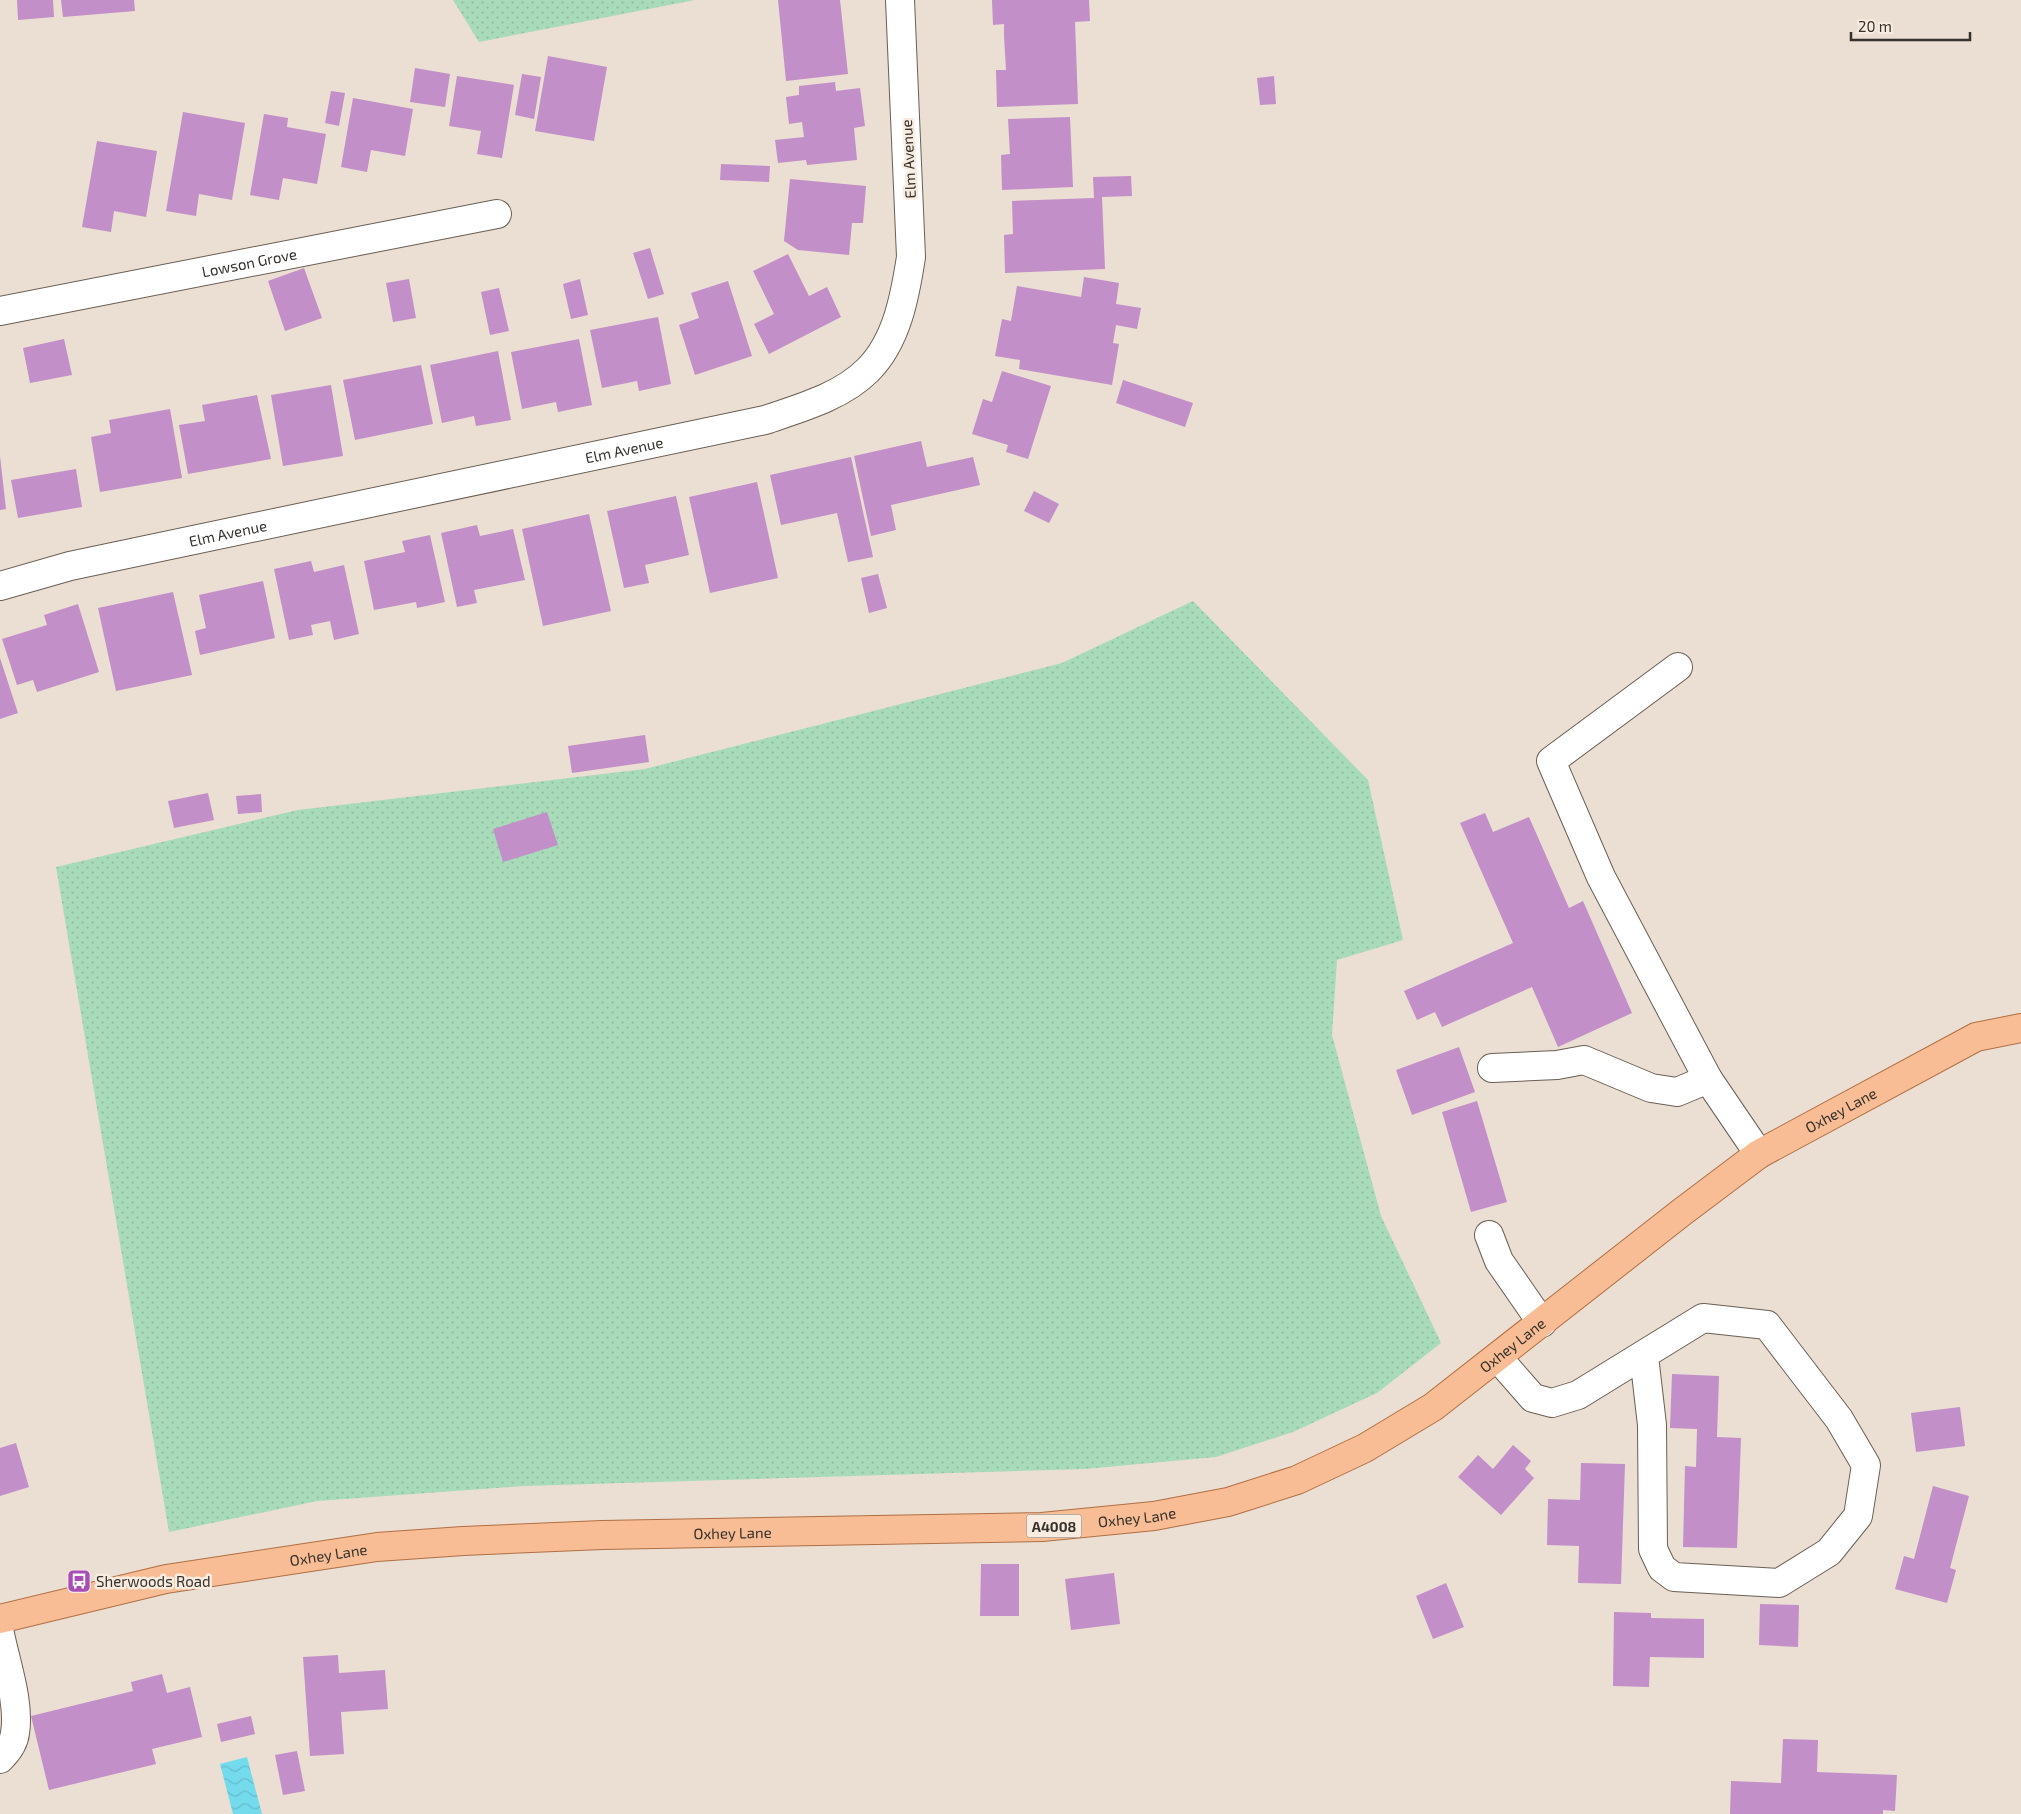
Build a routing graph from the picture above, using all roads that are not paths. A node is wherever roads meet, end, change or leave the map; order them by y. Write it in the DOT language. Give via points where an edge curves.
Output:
graph roads {
  1 [pos="900,0"];
  2 [pos="497,214"];
  3 [pos="0,311"];
  4 [pos="0,586"];
  5 [pos="1678,667"];
  6 [pos="2021,1028"];
  7 [pos="1492,1068"];
  8 [pos="1708,1079"];
  9 [pos="1759,1154"];
  10 [pos="1489,1235"];
  11 [pos="1542,1323"];
  12 [pos="1644,1356"];
  13 [pos="1498,1358"];
  14 [pos="0,1620"];
  15 [pos="0,1634"];
  16 [pos="0,1759"];
  1 -- 4 [label="street, Elm Avenue" via="911,257 896,322 883,350 868,370 845,387 815,403 765,420 70,566"];
  2 -- 3 [label="street, Lowson Grove"];
  5 -- 8 [label="street" via="1551,761 1601,877"];
  6 -- 9 [label="main road, Oxhey Lane / A4008" via="1976,1036"];
  7 -- 8 [label="street" via="1557,1065 1584,1060 1651,1088 1678,1092"];
  8 -- 9 [label="street"];
  9 -- 11 [label="main road, Oxhey Lane / A4008"];
  10 -- 11 [label="street" via="1499,1260"];
  11 -- 13 [label="main road, Oxhey Lane / A4008"];
  12 -- 12 [label="street" via="1703,1318 1767,1325 1839,1419 1866,1465 1858,1516 1829,1552 1778,1583 1674,1577 1662,1568 1653,1549 1652,1425"];
  12 -- 13 [label="street" via="1578,1395 1552,1403 1533,1398"];
  13 -- 14 [label="main road, Oxhey Lane / A4008" via="1433,1407 1365,1448 1297,1480 1228,1502 1154,1516 1042,1527 602,1535 377,1547 166,1579"];
  15 -- 16 [label="street" via="16,1710 15,1735 8,1752"];
}
